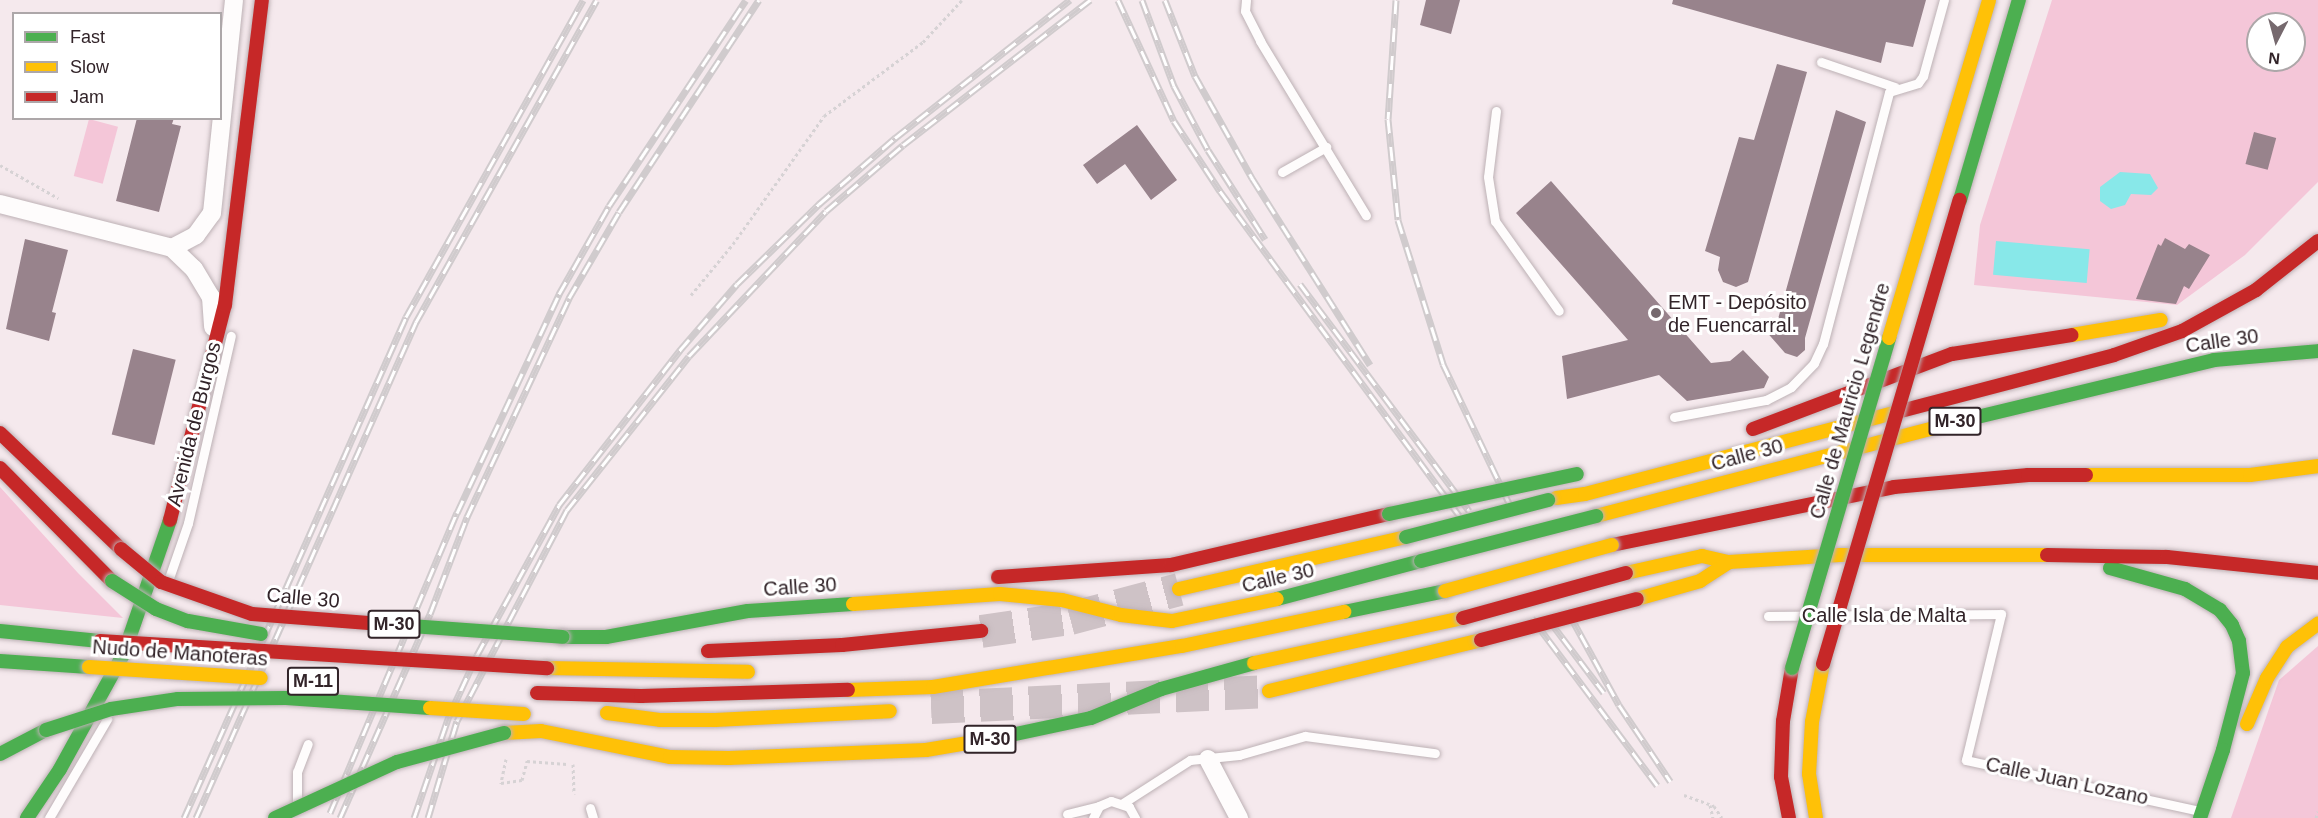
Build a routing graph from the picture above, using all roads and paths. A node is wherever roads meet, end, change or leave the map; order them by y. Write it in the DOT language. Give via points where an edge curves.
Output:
graph roads {
  1 [pos="234,0"];
  2 [pos="262,0"];
  3 [pos="272,0"];
  4 [pos="962,0"];
  5 [pos="1246,0"];
  6 [pos="1944,0"];
  7 [pos="1989,0"];
  8 [pos="2019,0"];
  9 [pos="1821,62"];
  10 [pos="263,86"];
  11 [pos="1895,87"];
  12 [pos="1496,111"];
  13 [pos="222,116"];
  14 [pos="222,120"];
  15 [pos="1326,147"];
  16 [pos="0,165"];
  17 [pos="1282,172"];
  18 [pos="0,204"];
  19 [pos="68,204"];
  20 [pos="1366,215"];
  21 [pos="2318,232"];
  22 [pos="2318,241"];
  23 [pos="172,248"];
  24 [pos="691,295"];
  25 [pos="238,296"];
  26 [pos="1559,311"];
  27 [pos="234,318"];
  28 [pos="232,330"];
  29 [pos="214,338"];
  30 [pos="2318,351"];
  31 [pos="1827,403"];
  32 [pos="1674,417"];
  33 [pos="0,433"];
  34 [pos="1736,434"];
  35 [pos="2318,466"];
  36 [pos="0,468"];
  37 [pos="1583,482"];
  38 [pos="1616,551"];
  39 [pos="2077,558"];
  40 [pos="1730,562"];
  41 [pos="2318,573"];
  42 [pos="114,577"];
  43 [pos="980,578"];
  44 [pos="875,587"];
  45 [pos="1179,589"];
  46 [pos="163,593"];
  47 [pos="1496,593"];
  48 [pos="1460,603"];
  49 [pos="160,604"];
  50 [pos="715,614"];
  51 [pos="1768,616"];
  52 [pos="1172,621"];
  53 [pos="2318,624"];
  54 [pos="153,625"];
  55 [pos="0,631"];
  56 [pos="981,631"];
  57 [pos="1132,632"];
  58 [pos="149,635"];
  59 [pos="272,635"];
  60 [pos="463,645"];
  61 [pos="203,647"];
  62 [pos="697,651"];
  63 [pos="557,653"];
  64 [pos="614,654"];
  65 [pos="1214,658"];
  66 [pos="0,661"];
  67 [pos="759,672"];
  68 [pos="271,679"];
  69 [pos="127,684"];
  70 [pos="1269,691"];
  71 [pos="556,693"];
  72 [pos="122,694"];
  73 [pos="529,701"];
  74 [pos="548,708"];
  75 [pos="909,709"];
  76 [pos="596,713"];
  77 [pos="615,714"];
  78 [pos="634,734"];
  79 [pos="308,744"];
  80 [pos="508,752"];
  81 [pos="1435,753"];
  82 [pos="0,754"];
  83 [pos="1208,759"];
  84 [pos="1966,760"];
  85 [pos="2227,786"];
  86 [pos="574,794"];
  87 [pos="1684,795"];
  88 [pos="1123,803"];
  89 [pos="1710,804"];
  90 [pos="1099,806"];
  91 [pos="2318,811"];
  92 [pos="1067,814"];
  93 [pos="2201,815"];
  94 [pos="27,818"];
  95 [pos="49,818"];
  96 [pos="275,818"];
  97 [pos="297,818"];
  98 [pos="1093,818"];
  99 [pos="1135,818"];
  100 [pos="1239,818"];
  101 [pos="1713,818"];
  102 [pos="1722,818"];
  103 [pos="1789,818"];
  104 [pos="1816,818"];
  105 [pos="2316,818"];
  1 -- 13 [label="street"];
  2 -- 29 [label="main road, Avenida de Burgos" via="225,305"];
  3 -- 10 [label="lane"];
  4 -- 24 [label="path" via="923,42 824,116 733,244"];
  5 -- 15 [label="lane" via="1245,12 1260,41"];
  6 -- 11 [label="lane" via="1923,76 1918,82"];
  7 -- 103 [label="main road, Calle de Mauricio Legendre, bridge" via="1792,668 1783,721 1781,777"];
  8 -- 104 [label="main road, bridge" via="1823,664 1812,722 1809,774"];
  9 -- 11 [label="lane"];
  11 -- 32 [label="lane" via="1889,92 1823,344 1814,363 1791,387 1766,400 1746,407"];
  12 -- 26 [label="lane" via="1488,177 1495,221"];
  14 -- 23 [label="street" via="212,213 196,235"];
  15 -- 17 [label="lane"];
  15 -- 20 [label="lane"];
  16 -- 19 [label="path"];
  18 -- 23 [label="street"];
  21 -- 31 [label="main road" via="2288,255 2180,314 2140,327 2022,340 1952,354 1892,374"];
  22 -- 37 [label="main road" via="2256,290 2182,331 2070,367"];
  23 -- 29 [label="street" via="194,270 211,297"];
  25 -- 27 [label="lane"];
  28 -- 46 [label="lane" via="188,523"];
  29 -- 94 [label="main road, Avenida de Burgos" via="170,522 124,653 60,770"];
  30 -- 52 [label="main road, Calle 30 / M-30, bridge" via="2214,360 2118,380 1498,544 1309,592"];
  31 -- 34 [label="main road"];
  31 -- 37 [label="main road" via="1817,415 1781,430"];
  33 -- 63 [label="main road, Calle 30 / M-30, bridge" via="161,582 226,608"];
  35 -- 38 [label="main road" via="2250,475 2028,475 1894,487 1734,518"];
  36 -- 42 [label="main road" via="81,551"];
  37 -- 43 [label="main road, bridge" via="1389,514 1171,566"];
  37 -- 45 [label="main road, bridge" via="1556,498"];
  38 -- 47 [label="main road" via="1553,577"];
  38 -- 71 [label="main road, bridge" via="1182,646 933,687 641,696"];
  39 -- 40 [label="main road, M-30" via="1852,555"];
  39 -- 41 [label="main road, M-30" via="2167,557"];
  39 -- 93 [label="main road" via="2185,589 2220,610 2232,625 2239,641 2243,673"];
  40 -- 70 [label="main road, bridge" via="1700,581 1481,640"];
  40 -- 96 [label="main road, M-30, bridge" via="1702,556 1626,573 1463,618 1223,670 1161,689 1091,718 926,750 670,757 541,731 504,733 397,762"];
  42 -- 59 [label="main road, bridge" via="156,609 188,621"];
  42 -- 63 [label="main road, bridge" via="177,607 234,623 546,640"];
  44 -- 50 [label="main road" via="774,596"];
  48 -- 65 [label="main road"];
  49 -- 54 [label="lane"];
  50 -- 52 [label="main road, Calle 30 / M-30" via="1000,594 1062,600 1121,615"];
  50 -- 63 [label="main road, Calle 30 / M-30" via="606,637"];
  51 -- 84 [label="lane, Calle Isla de Malta" via="2001,615"];
  52 -- 57 [label="main road"];
  53 -- 85 [label="main road" via="2287,647 2267,678"];
  55 -- 61 [label="main road, Nudo de Manoteras, bridge"];
  56 -- 62 [label="main road" via="842,645"];
  58 -- 69 [label="lane"];
  60 -- 63 [label="main road"];
  61 -- 63 [label="main road, bridge"];
  61 -- 63 [label="main road, bridge" via="237,643"];
  63 -- 64 [label="main road"];
  63 -- 67 [label="main road"];
  66 -- 68 [label="main road, Nudo de Manoteras / M-11, bridge"];
  71 -- 73 [label="main road"];
  71 -- 77 [label="main road"];
  72 -- 95 [label="lane"];
  73 -- 74 [label="main road"];
  73 -- 78 [label="main road"];
  73 -- 82 [label="main road, bridge" via="426,705 240,697 178,699 111,709 46,730"];
  75 -- 77 [label="main road" via="753,719 660,720"];
  76 -- 77 [label="main road"];
  79 -- 97 [label="lane" via="297,772"];
  80 -- 86 [label="path" via="501,783 522,780 528,761 574,764"];
  81 -- 83 [label="lane" via="1305,736 1239,755"];
  83 -- 88 [label="lane" via="1190,760 1171,769"];
  83 -- 100 [label="street"];
  84 -- 93 [label="lane, Calle Juan Lozano"];
  87 -- 89 [label="path"];
  88 -- 90 [label="lane" via="1111,801"];
  88 -- 99 [label="lane"];
  89 -- 101 [label="path"];
  89 -- 102 [label="path" via="1720,811"];
  90 -- 92 [label="lane"];
  90 -- 98 [label="lane"];
  91 -- 105 [label="path"];
}
